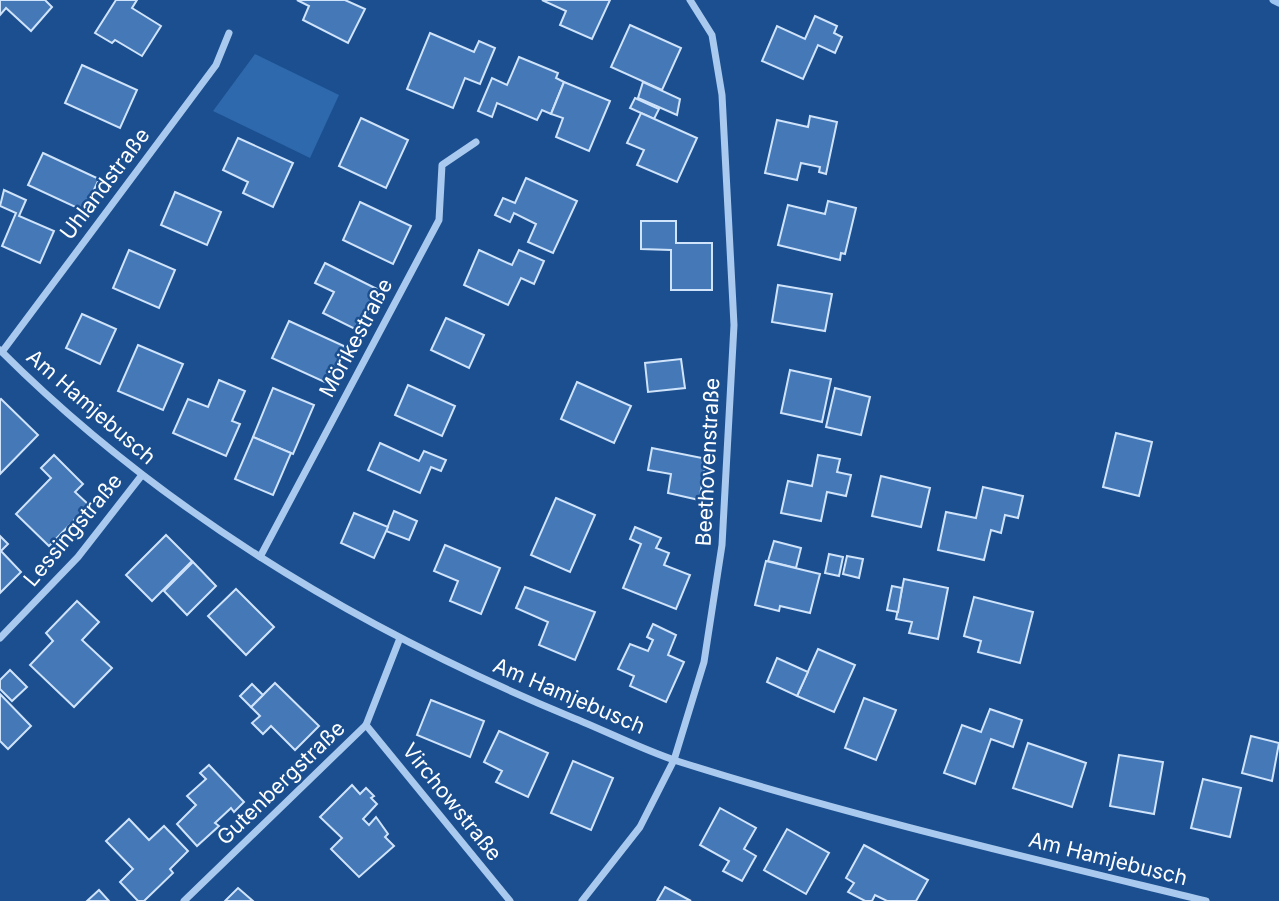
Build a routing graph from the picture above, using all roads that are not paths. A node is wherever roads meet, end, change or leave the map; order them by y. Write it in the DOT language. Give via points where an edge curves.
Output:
graph roads {
  1 [pos="690,0"];
  2 [pos="229,33"];
  3 [pos="476,142"];
  4 [pos="1,351"];
  5 [pos="142,475"];
  6 [pos="260,557"];
  7 [pos="0,638"];
  8 [pos="400,638"];
  9 [pos="366,725"];
  10 [pos="674,760"];
  11 [pos="184,901"];
  12 [pos="510,901"];
  13 [pos="582,901"];
  14 [pos="1206,901"];
  1 -- 10 [label="street, Beethovenstraße" via="712,35 722,95 734,325 722,545 704,662"];
  2 -- 4 [label="street, Uhlandstraße" via="216,65"];
  3 -- 6 [label="street, Mörikestraße" via="442,165 439,220"];
  4 -- 5 [label="street, Am Hamjebusch" via="75,422"];
  5 -- 6 [label="street, Am Hamjebusch"];
  5 -- 7 [label="street, Lessingstraße" via="78,557"];
  6 -- 8 [label="street, Am Hamjebusch"];
  8 -- 9 [label="street, Gutenbergstraße"];
  8 -- 10 [label="street, Am Hamjebusch" via="519,695"];
  9 -- 11 [label="street, Gutenbergstraße"];
  9 -- 12 [label="street, Virchowstraße"];
  10 -- 13 [label="street, Beethovenstraße" via="640,827"];
  10 -- 14 [label="street, Am Hamjebusch" via="1010,853"];
}
